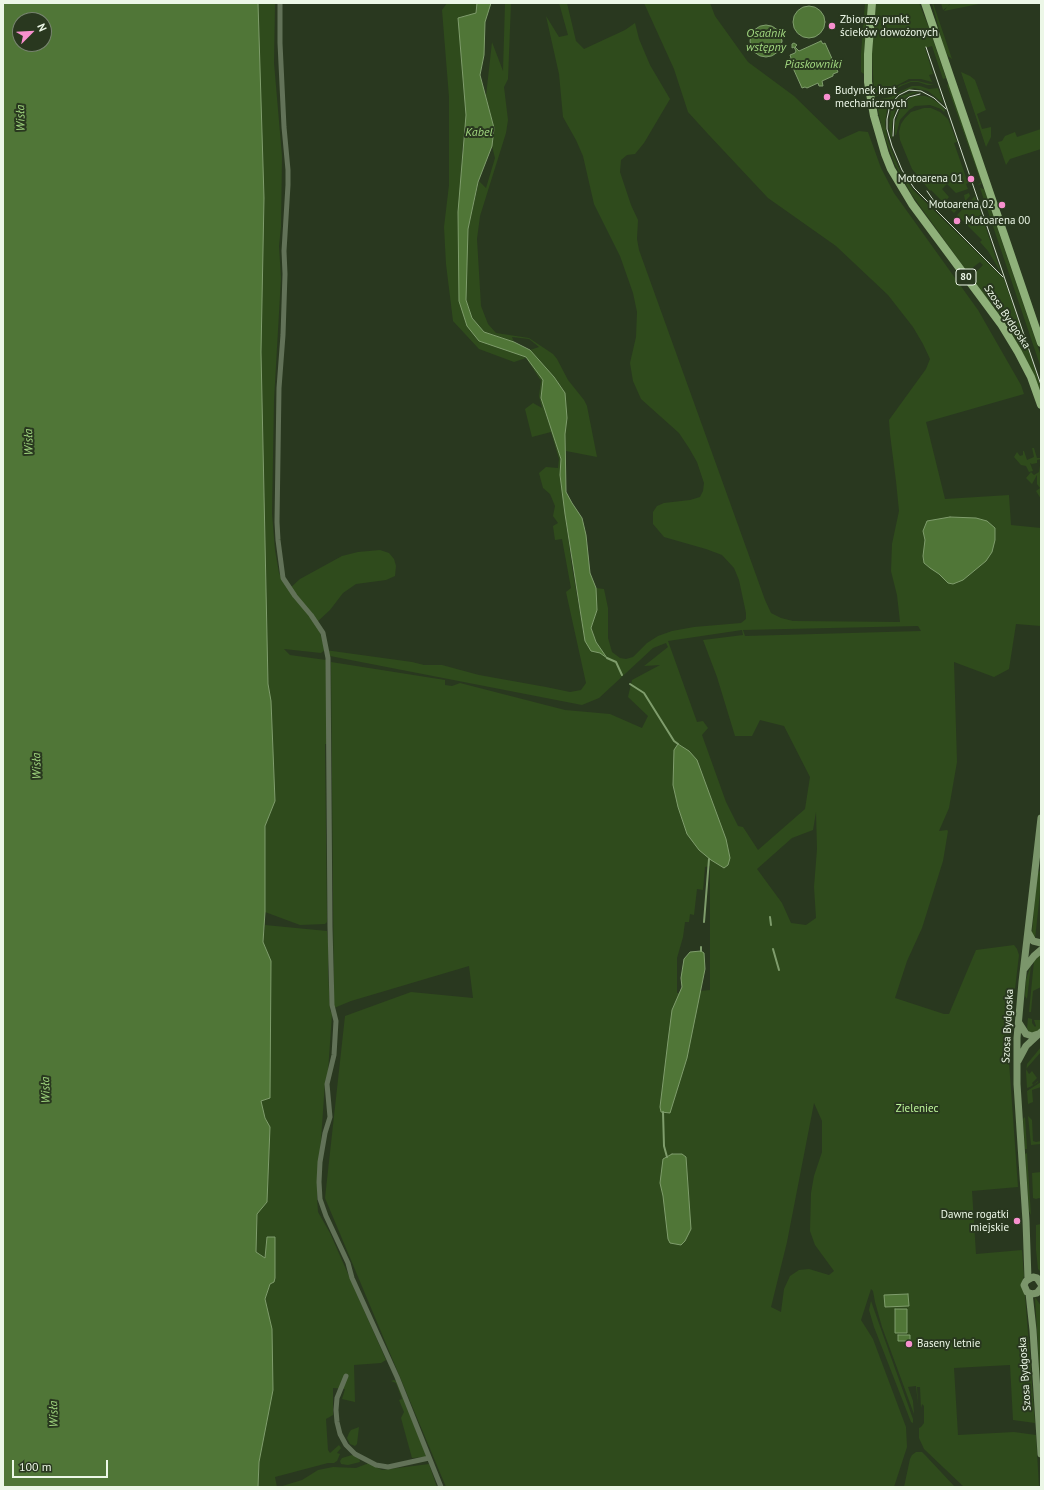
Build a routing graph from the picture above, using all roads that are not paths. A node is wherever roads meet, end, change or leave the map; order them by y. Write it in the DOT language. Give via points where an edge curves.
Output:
graph roads {
  1 [pos="280,3"];
  2 [pos="872,3"];
  3 [pos="925,3"];
  4 [pos="1041,343"];
  5 [pos="1041,405"];
  6 [pos="1041,818"];
  7 [pos="1028,932"];
  8 [pos="1041,943"];
  9 [pos="1041,950"];
  10 [pos="1023,970"];
  11 [pos="1018,1023"];
  12 [pos="1040,1033"];
  13 [pos="1017,1065"];
  14 [pos="1037,1281"];
  15 [pos="1040,1292"];
  16 [pos="1029,1293"];
  17 [pos="346,1376"];
  18 [pos="1041,1454"];
  19 [pos="429,1458"];
  20 [pos="441,1487"];
  1 -- 19 [label="street" via="288,185 279,388 278,540 283,578 322,633 328,658 330,927 332,1005 336,1021 334,1055 327,1084 330,1121 325,1133 320,1162 320,1199"];
  2 -- 5 [label="main road, Szosa Bydgoska / 80" via="868,82 874,116 887,159 912,204 1001,324 1018,352"];
  3 -- 4 [label="main road, Szosa Bydgoska"];
  6 -- 7 [label="street, Szosa Bydgoska"];
  7 -- 8 [label="street" via="1033,941"];
  7 -- 10 [label="street, Szosa Bydgoska"];
  9 -- 10 [label="street"];
  10 -- 11 [label="street, Szosa Bydgoska"];
  11 -- 12 [label="street" via="1026,1034 1032,1036"];
  11 -- 13 [label="street, Szosa Bydgoska"];
  12 -- 13 [label="street" via="1026,1046"];
  13 -- 14 [label="street, Szosa Bydgoska" via="1027,1236 1031,1269"];
  14 -- 16 [label="street, Szosa Bydgoska" via="1024,1285"];
  15 -- 16 [label="street"];
  16 -- 18 [label="street, Szosa Bydgoska"];
  17 -- 19 [label="street" via="337,1398 336,1410 340,1434 346,1445 365,1460 388,1467"];
  19 -- 20 [label="street"];
}
